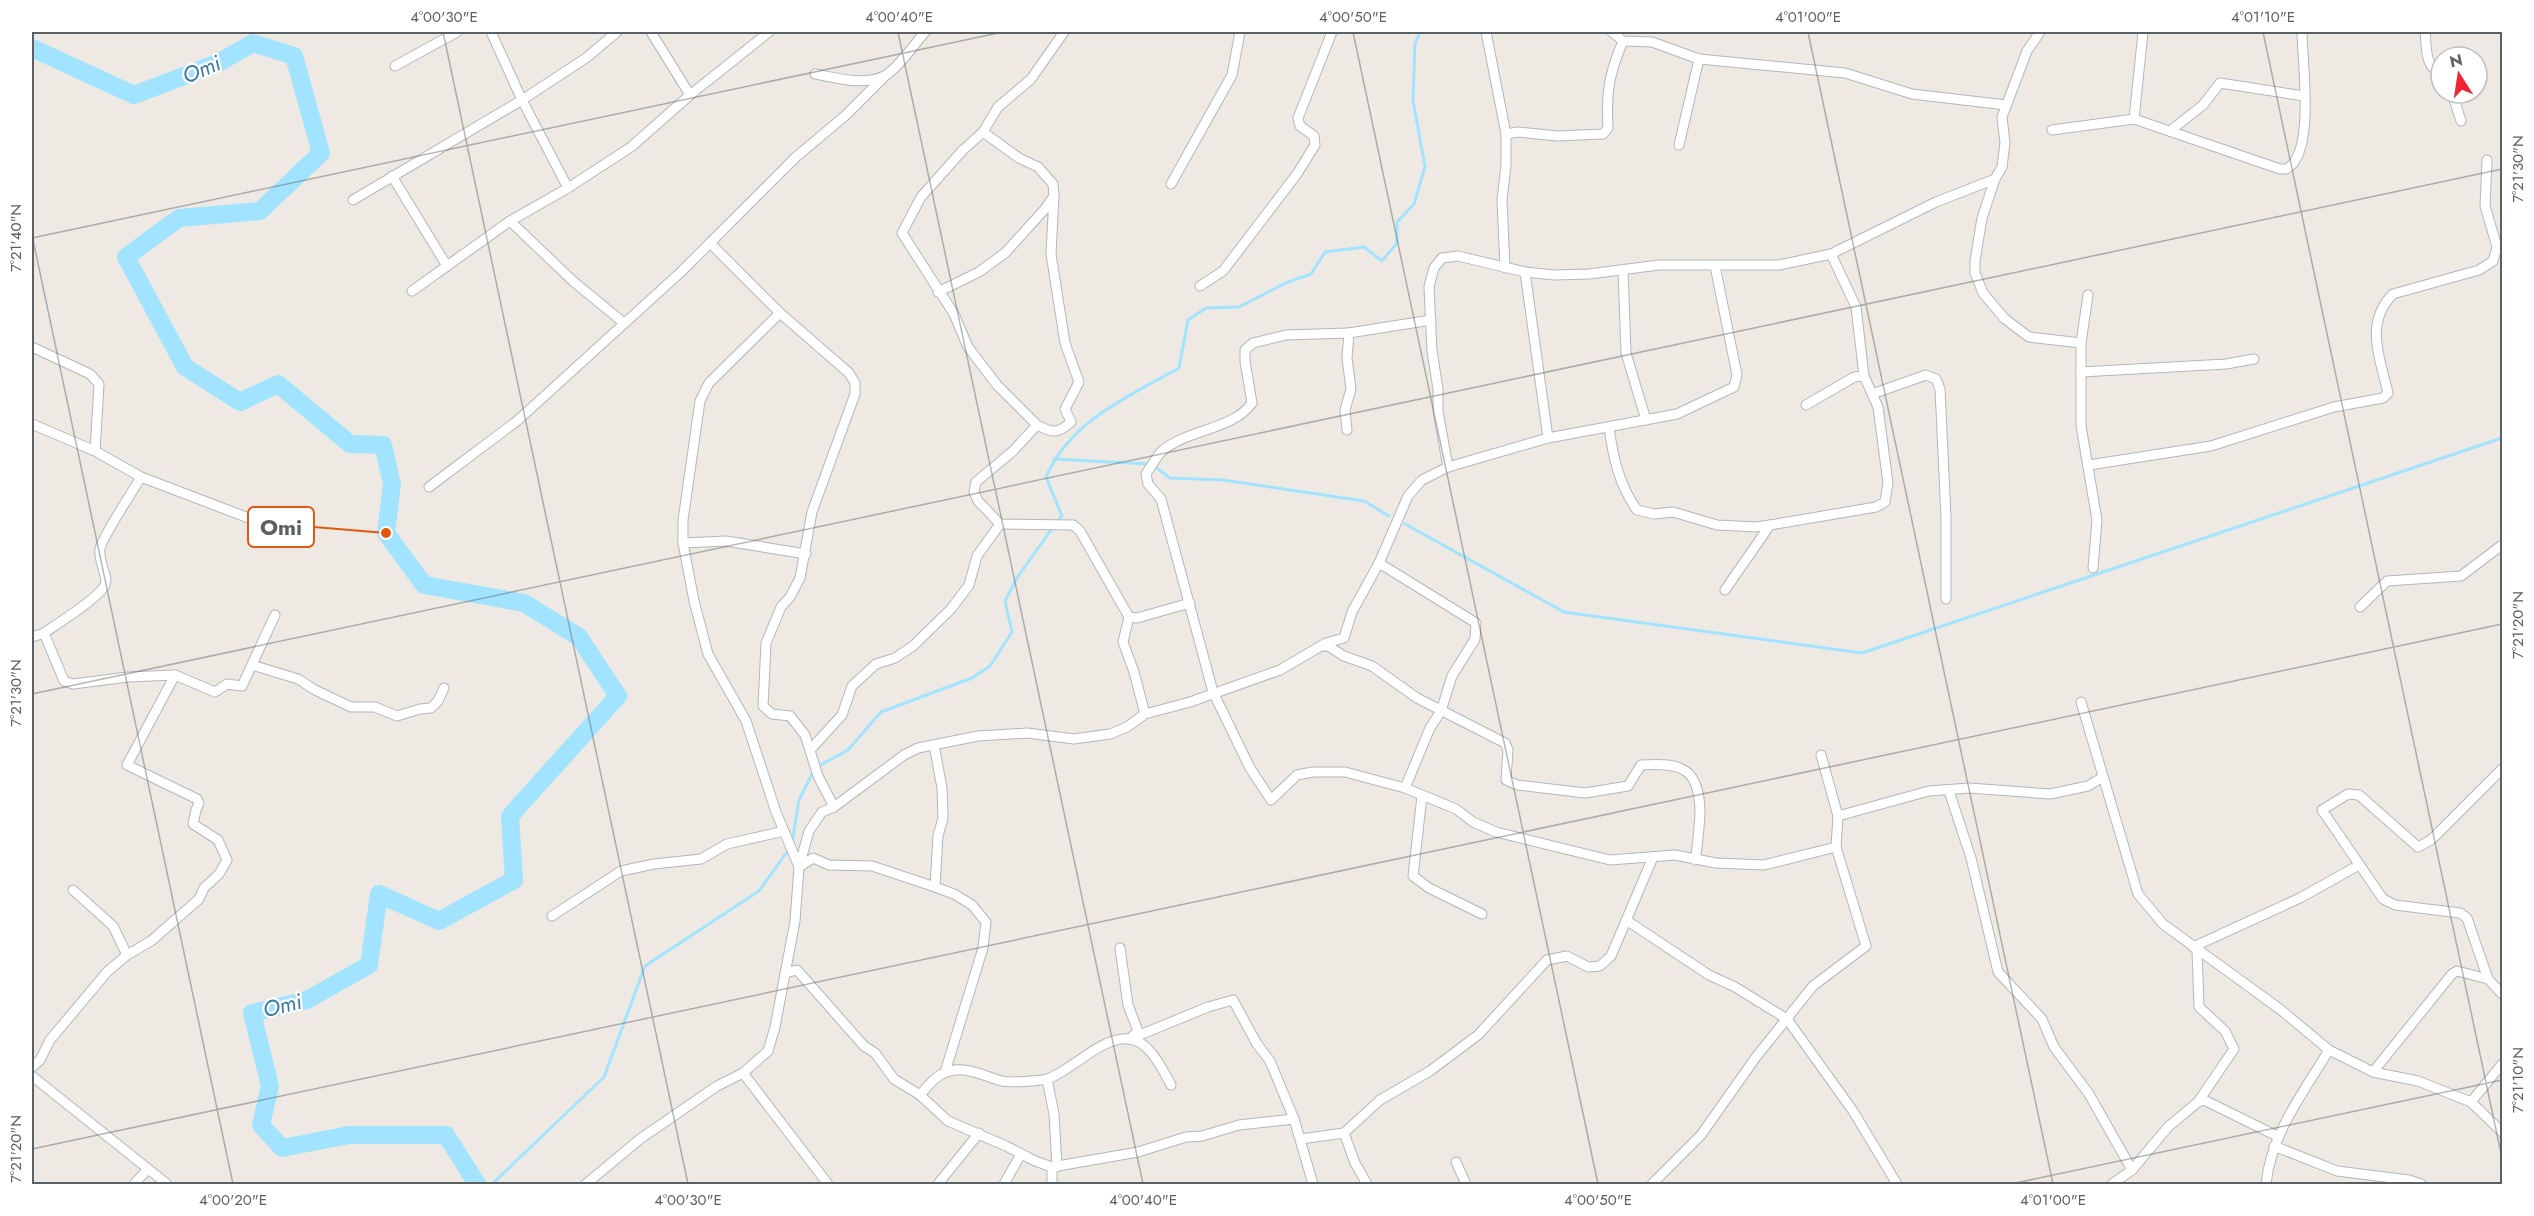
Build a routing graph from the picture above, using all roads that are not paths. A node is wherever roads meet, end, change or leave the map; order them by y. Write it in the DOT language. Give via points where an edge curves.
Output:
graph roads {
  1 [pos="457,32"];
  2 [pos="492,32"];
  3 [pos="617,32"];
  4 [pos="651,32"];
  5 [pos="770,32"];
  6 [pos="926,32"];
  7 [pos="1064,32"];
  8 [pos="1240,32"];
  9 [pos="1332,32"];
  10 [pos="1486,32"];
  11 [pos="1612,32"];
  12 [pos="2040,32"];
  13 [pos="2143,32"];
  14 [pos="2302,32"];
  15 [pos="2426,32"];
  16 [pos="1623,41"];
  17 [pos="1699,59"];
  18 [pos="2429,64"];
  19 [pos="395,66"];
  20 [pos="815,74"];
  21 [pos="886,75"];
  22 [pos="690,94"];
  23 [pos="2304,96"];
  24 [pos="522,100"];
  25 [pos="2006,105"];
  26 [pos="2456,105"];
  27 [pos="2134,119"];
  28 [pos="2461,122"];
  29 [pos="2052,130"];
  30 [pos="2170,131"];
  31 [pos="982,132"];
  32 [pos="1506,134"];
  33 [pos="1679,146"];
  34 [pos="2487,160"];
  35 [pos="392,176"];
  36 [pos="1995,179"];
  37 [pos="1172,184"];
  38 [pos="568,188"];
  39 [pos="1054,195"];
  40 [pos="353,200"];
  41 [pos="510,221"];
  42 [pos="710,243"];
  43 [pos="1831,254"];
  44 [pos="447,266"];
  45 [pos="1715,266"];
  46 [pos="1505,268"];
  47 [pos="1623,270"];
  48 [pos="1525,272"];
  49 [pos="1200,286"];
  50 [pos="412,291"];
  51 [pos="938,292"];
  52 [pos="2088,295"];
  53 [pos="780,313"];
  54 [pos="1431,320"];
  55 [pos="624,323"];
  56 [pos="1349,333"];
  57 [pos="2080,343"];
  58 [pos="32,346"];
  59 [pos="2254,359"];
  60 [pos="2081,372"];
  61 [pos="1864,376"];
  62 [pos="1872,394"];
  63 [pos="1806,405"];
  64 [pos="1646,420"];
  65 [pos="32,424"];
  66 [pos="1037,425"];
  67 [pos="1609,427"];
  68 [pos="1347,430"];
  69 [pos="1548,438"];
  70 [pos="94,451"];
  71 [pos="2089,465"];
  72 [pos="1448,467"];
  73 [pos="141,477"];
  74 [pos="429,487"];
  75 [pos="1000,524"];
  76 [pos="1770,525"];
  77 [pos="309,541"];
  78 [pos="683,543"];
  79 [pos="2502,545"];
  80 [pos="806,554"];
  81 [pos="1379,563"];
  82 [pos="2093,568"];
  83 [pos="1725,590"];
  84 [pos="1946,599"];
  85 [pos="1190,603"];
  86 [pos="2360,607"];
  87 [pos="275,615"];
  88 [pos="1129,617"];
  89 [pos="44,633"];
  90 [pos="32,637"];
  91 [pos="1319,646"];
  92 [pos="252,665"];
  93 [pos="175,675"];
  94 [pos="444,688"];
  95 [pos="1214,692"];
  96 [pos="2081,702"];
  97 [pos="1441,711"];
  98 [pos="1144,714"];
  99 [pos="934,745"];
  100 [pos="810,750"];
  101 [pos="1821,754"];
  102 [pos="2502,769"];
  103 [pos="2103,777"];
  104 [pos="1405,788"];
  105 [pos="1949,791"];
  106 [pos="1422,796"];
  107 [pos="834,807"];
  108 [pos="1838,816"];
  109 [pos="784,831"];
  110 [pos="1836,847"];
  111 [pos="1653,857"];
  112 [pos="1695,860"];
  113 [pos="2359,865"];
  114 [pos="799,867"];
  115 [pos="935,887"];
  116 [pos="73,890"];
  117 [pos="1482,914"];
  118 [pos="552,916"];
  119 [pos="1626,920"];
  120 [pos="1120,948"];
  121 [pos="2195,948"];
  122 [pos="127,955"];
  123 [pos="785,973"];
  124 [pos="2488,979"];
  125 [pos="2502,994"];
  126 [pos="1787,1019"];
  127 [pos="1130,1039"];
  128 [pos="2329,1050"];
  129 [pos="2502,1064"];
  130 [pos="32,1067"];
  131 [pos="945,1072"];
  132 [pos="2373,1072"];
  133 [pos="743,1073"];
  134 [pos="32,1076"];
  135 [pos="1047,1079"];
  136 [pos="1171,1085"];
  137 [pos="920,1095"];
  138 [pos="2198,1102"];
  139 [pos="2470,1102"];
  140 [pos="1294,1119"];
  141 [pos="2502,1132"];
  142 [pos="979,1133"];
  143 [pos="1344,1133"];
  144 [pos="1301,1139"];
  145 [pos="2275,1141"];
  146 [pos="1021,1154"];
  147 [pos="1456,1162"];
  148 [pos="1055,1167"];
  149 [pos="148,1169"];
  150 [pos="2133,1170"];
  151 [pos="1655,1184"];
  152 [pos="134,1185"];
  153 [pos="167,1185"];
  154 [pos="586,1185"];
  155 [pos="828,1185"];
  156 [pos="938,1185"];
  157 [pos="1004,1185"];
  158 [pos="1052,1185"];
  159 [pos="1313,1185"];
  160 [pos="1367,1185"];
  161 [pos="1466,1185"];
  162 [pos="1897,1185"];
  163 [pos="2112,1185"];
  164 [pos="2266,1185"];
  165 [pos="2421,1185"];
  1 -- 19 [label="street"];
  2 -- 24 [label="street"];
  3 -- 24 [label="street" via="586,58"];
  4 -- 22 [label="street"];
  5 -- 22 [label="street"];
  6 -- 21 [label="street"];
  7 -- 31 [label="street" via="1031,79 998,107"];
  8 -- 37 [label="street" via="1232,75"];
  9 -- 49 [label="street" via="1298,118 1300,126 1314,136 1315,145 1223,271"];
  10 -- 32 [label="street"];
  11 -- 16 [label="street"];
  12 -- 25 [label="street" via="2027,51"];
  13 -- 27 [label="street"];
  14 -- 23 [label="street"];
  15 -- 18 [label="street"];
  16 -- 17 [label="street" via="1652,42"];
  16 -- 32 [label="street" via="1610,73 1608,128 1603,134"];
  17 -- 25 [label="street" via="1845,73 1912,94"];
  17 -- 33 [label="street"];
  20 -- 21 [label="street" via="846,80 871,80"];
  21 -- 42 [label="street"];
  22 -- 38 [label="street" via="631,147"];
  23 -- 30 [label="street" via="2220,83 2203,105"];
  23 -- 30 [label="street" via="2306,120 2297,160 2286,169"];
  24 -- 35 [label="street"];
  24 -- 38 [label="street"];
  25 -- 36 [label="street" via="2002,117 2002,167"];
  26 -- 28 [label="street"];
  27 -- 29 [label="street"];
  27 -- 30 [label="street"];
  31 -- 39 [label="street" via="1038,167 1053,184"];
  31 -- 51 [label="street" via="921,197 902,233"];
  32 -- 46 [label="street" via="1502,200"];
  34 -- 71 [label="street" via="2485,206 2497,247 2493,261 2479,270 2393,294 2384,303 2375,328 2376,349 2388,393 2383,398 2334,407 2211,446"];
  35 -- 40 [label="street"];
  35 -- 44 [label="street"];
  36 -- 43 [label="street" via="1936,202"];
  36 -- 57 [label="street" via="1982,218 1975,261 1983,293 2005,319 2029,336"];
  38 -- 41 [label="street"];
  39 -- 51 [label="street" via="1005,253 979,272"];
  39 -- 66 [label="street" via="1051,254 1065,343 1079,382 1065,409 1071,422 1060,432"];
  41 -- 44 [label="street"];
  41 -- 55 [label="street"];
  42 -- 53 [label="street"];
  42 -- 55 [label="street"];
  43 -- 45 [label="street" via="1779,265"];
  43 -- 61 [label="street" via="1856,307"];
  44 -- 50 [label="street"];
  45 -- 47 [label="street" via="1659,264"];
  45 -- 64 [label="street" via="1737,375 1734,387 1677,414"];
  46 -- 48 [label="street"];
  46 -- 54 [label="street" via="1458,256 1442,258 1434,268 1429,287"];
  47 -- 48 [label="street" via="1554,275"];
  47 -- 64 [label="street" via="1626,353"];
  48 -- 69 [label="street"];
  51 -- 66 [label="street" via="954,314 968,347 997,385"];
  52 -- 57 [label="street"];
  53 -- 78 [label="street" via="709,383 700,401"];
  53 -- 80 [label="street" via="849,373 855,383 851,410 812,512"];
  54 -- 56 [label="street"];
  54 -- 72 [label="street" via="1438,411"];
  55 -- 74 [label="street" via="516,421"];
  56 -- 68 [label="street" via="1351,389 1345,410"];
  56 -- 85 [label="street" via="1286,335 1252,343 1245,350 1245,361 1252,404 1236,419 1191,434 1162,452 1146,474 1148,484 1161,500"];
  57 -- 60 [label="street"];
  58 -- 70 [label="street" via="90,374 99,384"];
  59 -- 60 [label="street"];
  60 -- 71 [label="street" via="2081,426"];
  61 -- 62 [label="street"];
  61 -- 63 [label="street" via="1854,377"];
  62 -- 76 [label="street" via="1886,454 1885,502 1876,507"];
  62 -- 84 [label="street" via="1926,375 1936,379 1940,389"];
  64 -- 67 [label="street"];
  65 -- 70 [label="street"];
  66 -- 75 [label="street" via="976,482 974,492 978,501"];
  67 -- 69 [label="street"];
  67 -- 76 [label="street" via="1619,477 1637,510 1654,514 1673,512 1717,525"];
  69 -- 72 [label="street"];
  70 -- 73 [label="street"];
  71 -- 82 [label="street" via="2097,520"];
  72 -- 81 [label="street" via="1422,480 1408,496"];
  73 -- 77 [label="street"];
  73 -- 89 [label="street" via="100,547 100,564 107,577 105,585"];
  75 -- 88 [label="street" via="1073,525"];
  75 -- 100 [label="street" via="977,556 969,585 951,609 913,646 876,664 852,686 843,715"];
  76 -- 83 [label="street"];
  78 -- 80 [label="street" via="726,541"];
  78 -- 109 [label="street" via="708,654 746,721"];
  79 -- 86 [label="street" via="2461,576 2387,581"];
  80 -- 100 [label="street" via="800,578 781,607 766,643 763,706 772,714 790,716"];
  81 -- 91 [label="street" via="1352,612 1344,638"];
  81 -- 97 [label="street" via="1476,623 1475,639 1452,676"];
  85 -- 88 [label="street"];
  85 -- 95 [label="street"];
  87 -- 92 [label="street"];
  88 -- 98 [label="street" via="1123,642"];
  89 -- 90 [label="street"];
  89 -- 93 [label="street" via="63,681 73,684"];
  91 -- 95 [label="street" via="1280,670"];
  91 -- 97 [label="street" via="1328,646 1371,666"];
  92 -- 93 [label="street" via="242,686 227,684 214,692"];
  92 -- 94 [label="street" via="298,679 351,706 375,706 397,716 431,708"];
  93 -- 122 [label="street" via="128,765 197,799 193,824 218,840 227,860 199,899 151,941"];
  95 -- 98 [label="street"];
  95 -- 104 [label="street" via="1250,768 1272,800 1297,775 1312,772 1345,772"];
  96 -- 103 [label="street"];
  97 -- 104 [label="street"];
  97 -- 112 [label="street" via="1505,743 1506,780 1518,785 1585,793 1628,786 1641,765 1668,765 1690,773 1700,794"];
  98 -- 99 [label="street" via="1127,727 1090,739 1027,733 978,736"];
  99 -- 107 [label="street" via="904,754"];
  99 -- 115 [label="street" via="943,818"];
  100 -- 107 [label="street"];
  101 -- 108 [label="street"];
  102 -- 113 [label="street" via="2431,840 2418,847 2359,795 2336,799 2322,810"];
  103 -- 105 [label="street" via="2088,786 2050,794 1968,788"];
  103 -- 121 [label="street" via="2138,894 2163,924"];
  104 -- 106 [label="street"];
  105 -- 108 [label="street" via="1929,791"];
  105 -- 150 [label="street" via="1971,858 1998,972 2042,1019 2054,1047 2089,1094"];
  106 -- 111 [label="street" via="1456,809 1496,832 1610,860"];
  106 -- 117 [label="street" via="1413,876 1428,888"];
  107 -- 114 [label="street" via="822,812 809,831"];
  108 -- 110 [label="street"];
  109 -- 114 [label="street"];
  109 -- 118 [label="street" via="727,844 701,859 621,872"];
  110 -- 112 [label="street" via="1764,864"];
  110 -- 126 [label="street" via="1866,946 1814,986"];
  111 -- 112 [label="street" via="1675,855"];
  111 -- 119 [label="street"];
  113 -- 121 [label="street"];
  113 -- 124 [label="street" via="2383,899 2395,906 2460,913 2467,918"];
  114 -- 115 [label="street" via="813,858 829,865 872,866"];
  114 -- 123 [label="street" via="795,921"];
  115 -- 131 [label="street" via="972,905 986,922 987,931"];
  116 -- 122 [label="street" via="113,926"];
  119 -- 126 [label="street" via="1709,975"];
  119 -- 143 [label="street" via="1611,956 1600,966 1588,967 1567,956 1547,960 1478,1035 1430,1071 1380,1100"];
  120 -- 127 [label="street" via="1128,1005 1138,1031"];
  121 -- 128 [label="street" via="2282,1010"];
  121 -- 138 [label="street" via="2199,1007 2225,1031 2234,1049"];
  122 -- 130 [label="street" via="81,1001"];
  123 -- 133 [label="street" via="768,1051"];
  123 -- 137 [label="street" via="797,970 864,1046 875,1053 894,1079"];
  124 -- 125 [label="street"];
  124 -- 132 [label="street" via="2452,974"];
  126 -- 151 [label="street" via="1701,1135"];
  126 -- 162 [label="street" via="1853,1111"];
  127 -- 135 [label="street" via="1087,1053"];
  127 -- 136 [label="street" via="1140,1043 1158,1061"];
  127 -- 140 [label="street" via="1233,1000 1270,1061"];
  128 -- 132 [label="street"];
  128 -- 145 [label="street"];
  129 -- 139 [label="street"];
  131 -- 135 [label="street" via="976,1072 1004,1082"];
  131 -- 137 [label="street"];
  132 -- 139 [label="street" via="2418,1081"];
  133 -- 154 [label="street" via="717,1086 640,1139"];
  133 -- 155 [label="street"];
  134 -- 149 [label="street"];
  135 -- 148 [label="street" via="1054,1114"];
  137 -- 142 [label="street" via="948,1121"];
  138 -- 145 [label="street" via="2204,1101"];
  138 -- 150 [label="street" via="2168,1127"];
  139 -- 141 [label="street"];
  140 -- 144 [label="street"];
  140 -- 148 [label="street" via="1239,1125 1138,1152"];
  142 -- 146 [label="street"];
  142 -- 156 [label="street"];
  143 -- 144 [label="street"];
  143 -- 160 [label="street"];
  144 -- 159 [label="street"];
  145 -- 164 [label="street"];
  145 -- 165 [label="street" via="2337,1171"];
  146 -- 148 [label="street"];
  146 -- 157 [label="street"];
  147 -- 161 [label="street"];
  148 -- 158 [label="street"];
  149 -- 152 [label="street"];
  149 -- 153 [label="street"];
  150 -- 163 [label="street"];
}
